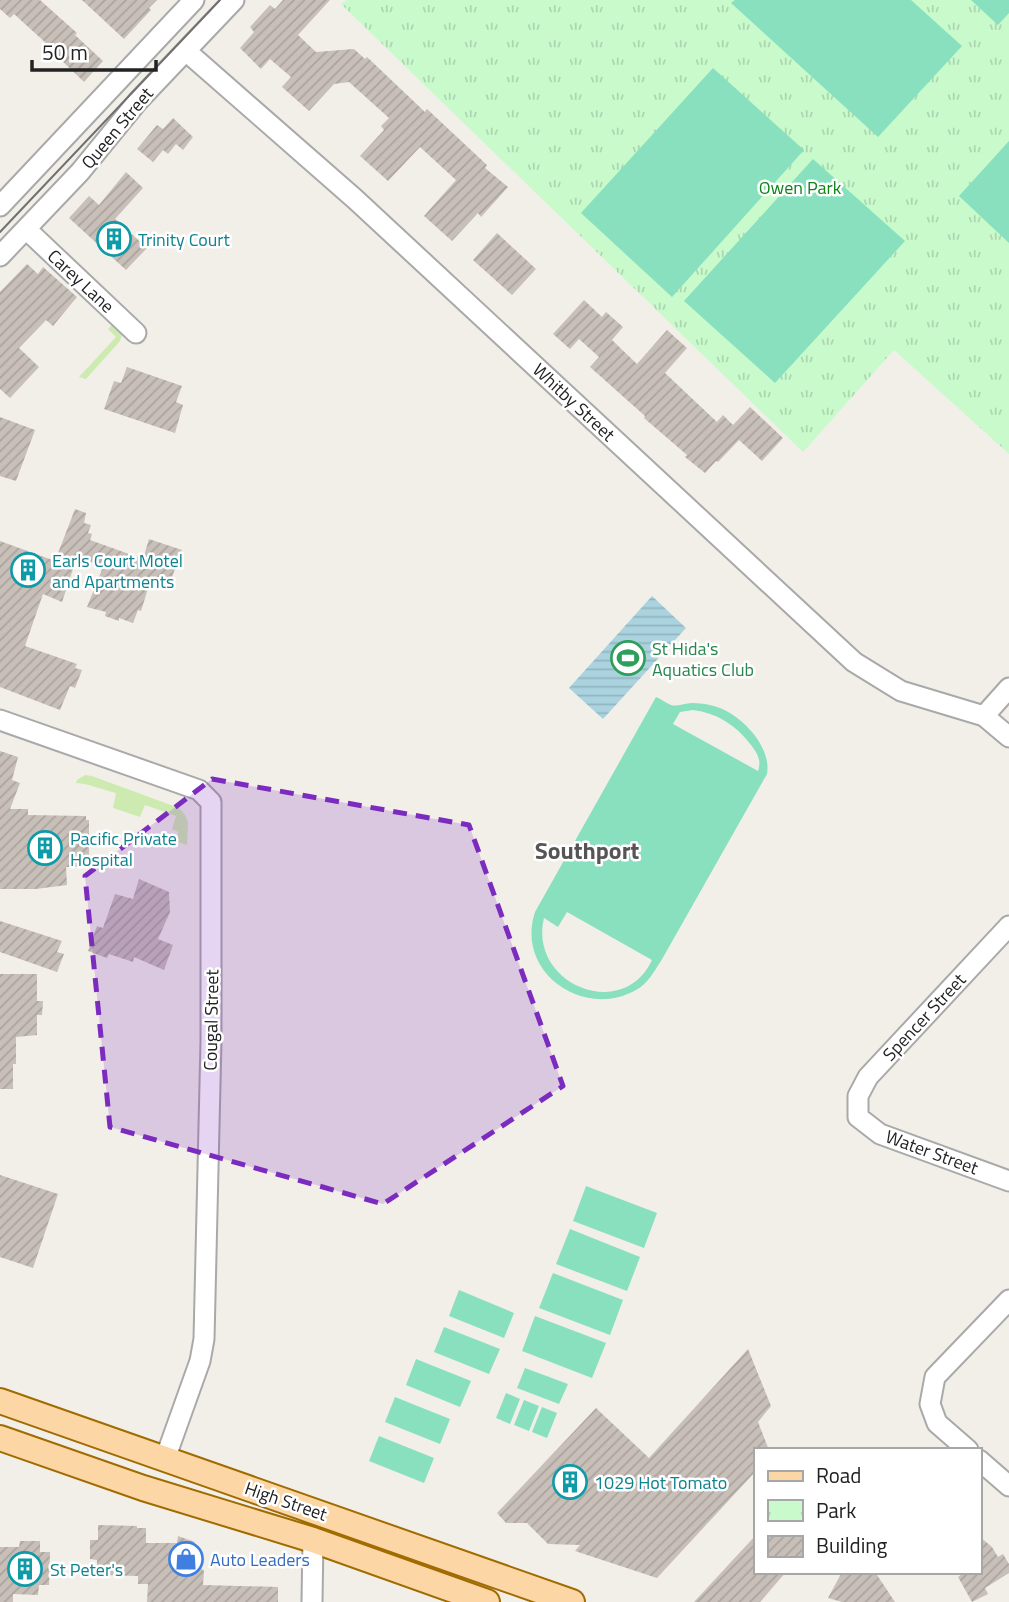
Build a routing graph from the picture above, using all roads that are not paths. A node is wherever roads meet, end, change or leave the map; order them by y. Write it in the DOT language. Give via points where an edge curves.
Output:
graph roads {
  1 [pos="194,0"];
  2 [pos="234,0"];
  3 [pos="186,51"];
  4 [pos="0,206"];
  5 [pos="26,229"];
  6 [pos="0,256"];
  7 [pos="136,333"];
  8 [pos="1009,688"];
  9 [pos="984,716"];
  10 [pos="0,720"];
  11 [pos="1009,737"];
  12 [pos="1009,926"];
  13 [pos="858,1118"];
  14 [pos="1009,1181"];
  15 [pos="1009,1300"];
  16 [pos="0,1401"];
  17 [pos="0,1438"];
  18 [pos="966,1448"];
  19 [pos="165,1459"];
  20 [pos="981,1462"];
  21 [pos="1009,1486"];
  22 [pos="313,1540"];
  23 [pos="312,1602"];
  24 [pos="487,1602"];
  25 [pos="572,1602"];
  1 -- 4 [label="street, Queen Street"];
  2 -- 3 [label="street, Queen Street"];
  3 -- 5 [label="street, Queen Street"];
  3 -- 9 [label="street, Whitby Street" via="355,199 854,662 901,691"];
  5 -- 6 [label="street, Queen Street"];
  5 -- 7 [label="street, Carey Lane"];
  8 -- 9 [label="street"];
  9 -- 11 [label="street"];
  10 -- 19 [label="street, Cougal Street" via="199,790 211,802 204,1339"];
  12 -- 13 [label="street, Spencer Street" via="868,1077 858,1096"];
  13 -- 14 [label="street, Water Street" via="880,1134"];
  15 -- 18 [label="street" via="935,1377 930,1404 937,1423"];
  16 -- 19 [label="main road, High Street"];
  17 -- 22 [label="main road, High Street"];
  19 -- 25 [label="main road, High Street"];
  20 -- 21 [label="street"];
  22 -- 23 [label="street"];
  22 -- 24 [label="main road, High Street"];
}
